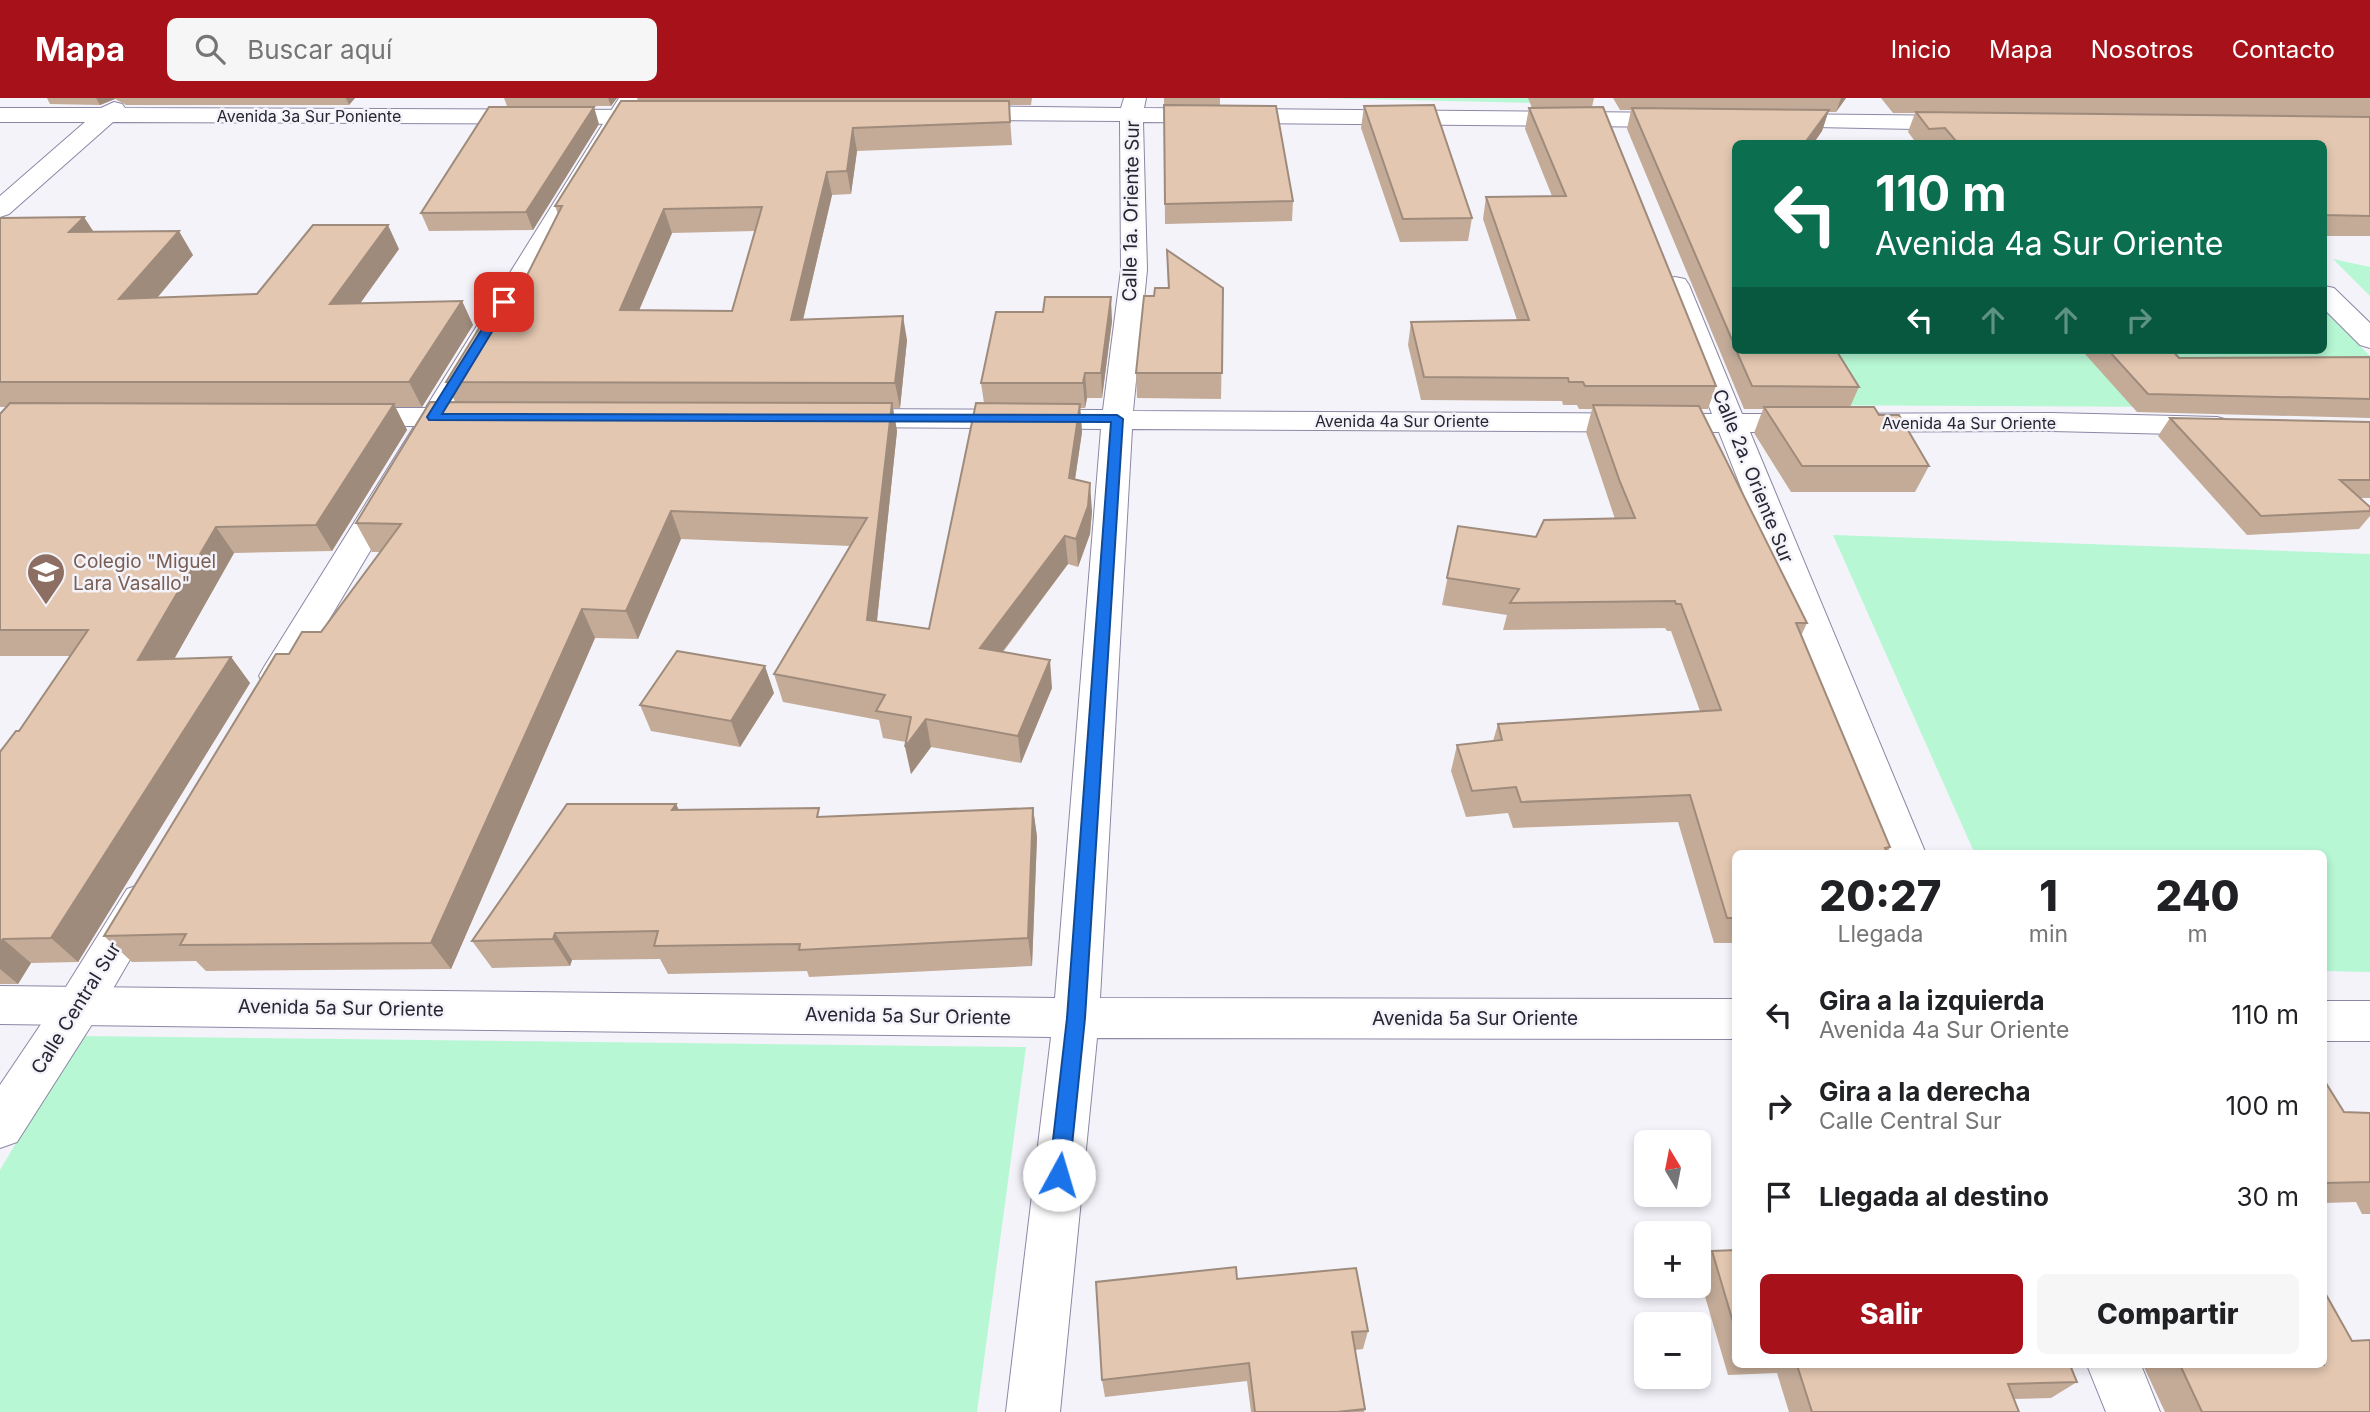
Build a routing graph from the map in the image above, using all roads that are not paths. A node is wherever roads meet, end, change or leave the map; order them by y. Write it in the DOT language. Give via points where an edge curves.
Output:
graph roads {
  1 [pos="127,98"];
  2 [pos="1133,107"];
  3 [pos="624,108"];
  4 [pos="938,114"];
  5 [pos="0,115"];
  6 [pos="106,116"];
  7 [pos="688,116"];
  8 [pos="1608,121"];
  9 [pos="1706,121"];
  10 [pos="1748,121"];
  11 [pos="1985,124"];
  12 [pos="0,209"];
  13 [pos="1664,259"];
  14 [pos="2327,297"];
  15 [pos="2370,340"];
  16 [pos="321,417"];
  17 [pos="433,417"];
  18 [pos="503,417"];
  19 [pos="810,418"];
  20 [pos="1117,419"];
  21 [pos="1731,423"];
  22 [pos="2246,426"];
  23 [pos="260,705"];
  24 [pos="1904,850"];
  25 [pos="159,873"];
  26 [pos="79,1004"];
  27 [pos="0,1005"];
  28 [pos="1076,1018"];
  29 [pos="1732,1019"];
  30 [pos="2327,1021"];
  31 [pos="2370,1021"];
  32 [pos="0,1126"];
  33 [pos="2115,1368"];
  34 [pos="1033,1412"];
  35 [pos="2133,1412"];
  1 -- 6 [label="street"];
  2 -- 4 [label="street"];
  2 -- 8 [label="street"];
  2 -- 20 [label="street, Calle 1a. Oriente Sur" via="1134,270"];
  3 -- 6 [label="street, Avenida 3a Sur Poniente"];
  3 -- 7 [label="street, Avenida 3a Sur Poniente"];
  3 -- 17 [label="street"];
  5 -- 6 [label="street, Avenida 3a Sur Poniente"];
  6 -- 12 [label="street"];
  8 -- 9 [label="street"];
  10 -- 11 [label="street"];
  13 -- 21 [label="street, Calle 2a. Oriente Sur"];
  14 -- 15 [label="street"];
  16 -- 17 [label="street"];
  17 -- 18 [label="street"];
  17 -- 23 [label="street"];
  19 -- 20 [label="street, Avenida 4a Sur Oriente"];
  20 -- 21 [label="street, Avenida 4a Sur Oriente"];
  20 -- 28 [label="street, Calle 1a. Oriente Sur"];
  21 -- 22 [label="street, Avenida 4a Sur Oriente"];
  21 -- 24 [label="street, Calle 2a. Oriente Sur"];
  25 -- 26 [label="street, Calle Central Sur"];
  26 -- 27 [label="street, Avenida 5a Sur Oriente"];
  26 -- 28 [label="street, Avenida 5a Sur Oriente"];
  26 -- 32 [label="street, Calle Central Sur"];
  28 -- 29 [label="street, Avenida 5a Sur Oriente"];
  28 -- 34 [label="street, Calle 1a. Oriente Sur"];
  30 -- 31 [label="street"];
  33 -- 35 [label="street"];
}
